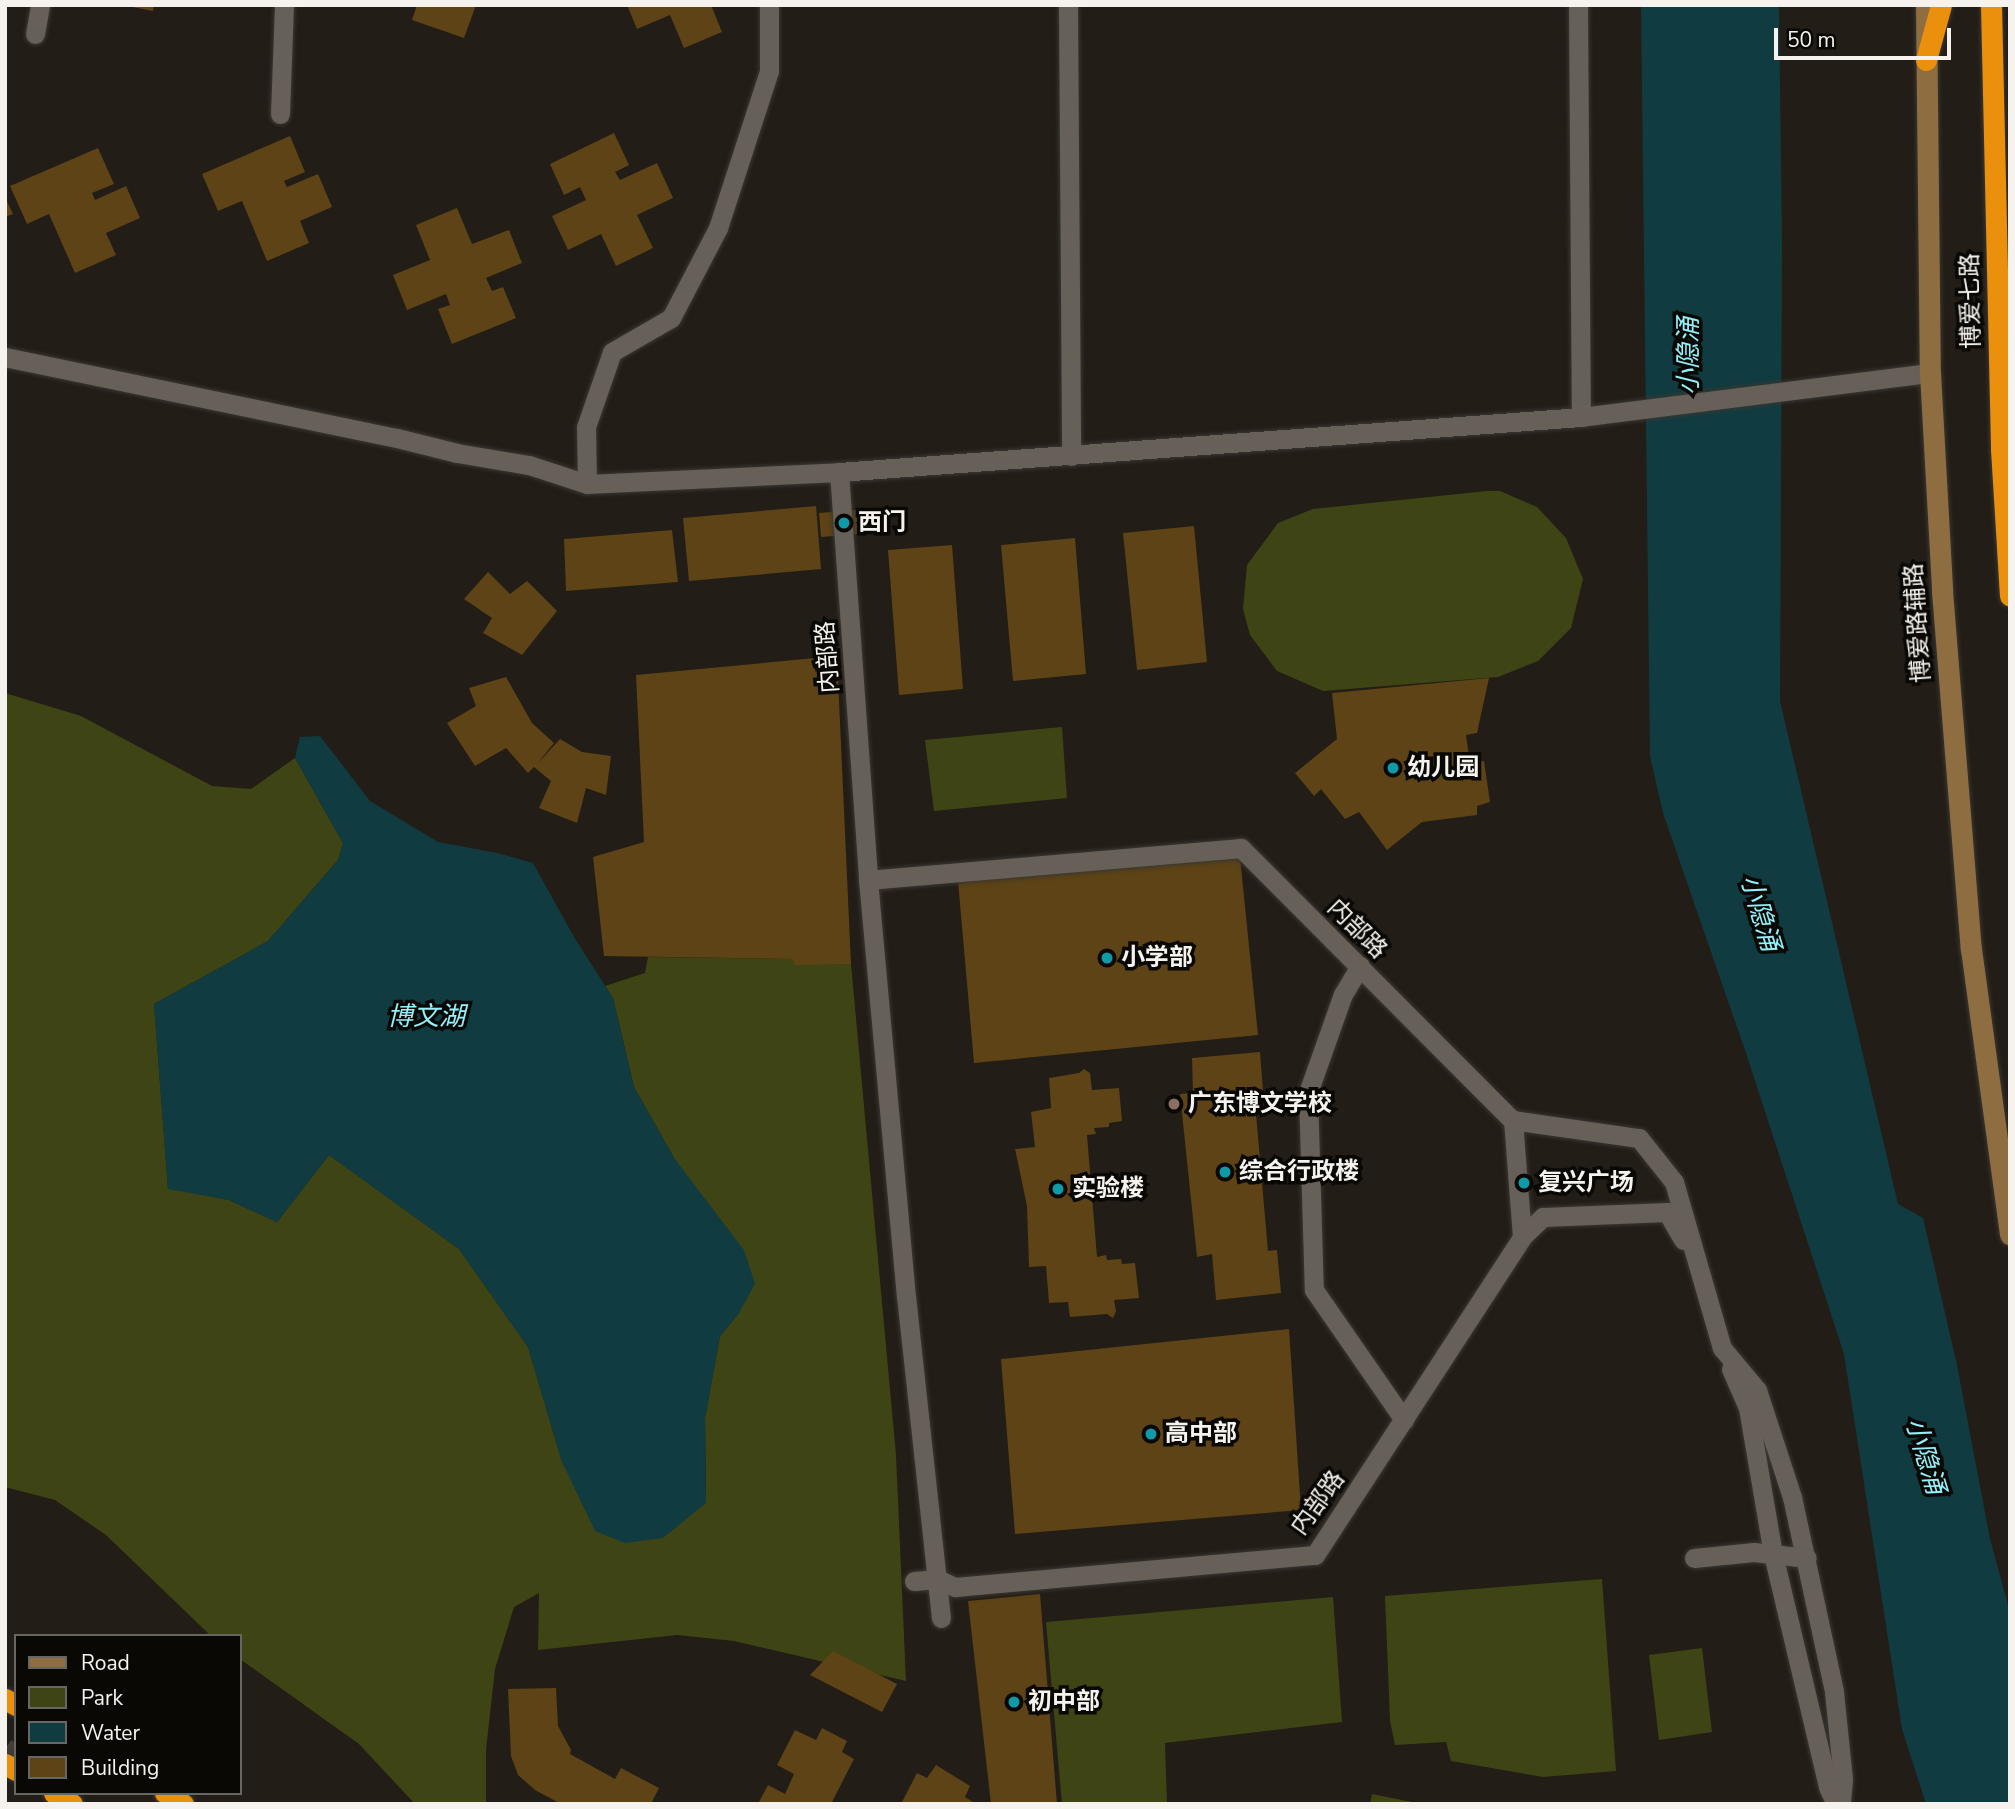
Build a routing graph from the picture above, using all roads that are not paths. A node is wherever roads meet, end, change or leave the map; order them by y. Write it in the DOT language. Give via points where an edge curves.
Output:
graph roads {
  1 [pos="40,5"];
  2 [pos="284,5"];
  3 [pos="769,5"];
  4 [pos="1068,5"];
  5 [pos="1578,5"];
  6 [pos="1926,5"];
  7 [pos="1941,5"];
  8 [pos="1991,5"];
  9 [pos="35,34"];
  10 [pos="1926,60"];
  11 [pos="280,114"];
  12 [pos="5,356"];
  13 [pos="1930,373"];
  14 [pos="1581,417"];
  15 [pos="1071,456"];
  16 [pos="839,472"];
  17 [pos="587,484"];
  18 [pos="2010,596"];
  19 [pos="868,880"];
  20 [pos="1360,966"];
  21 [pos="1513,1120"];
  22 [pos="2010,1234"];
  23 [pos="1522,1237"];
  24 [pos="1698,1265"];
  25 [pos="1722,1348"];
  26 [pos="1404,1420"];
  27 [pos="1773,1554"];
  28 [pos="1693,1558"];
  29 [pos="1807,1558"];
  30 [pos="937,1579"];
  31 [pos="914,1581"];
  32 [pos="941,1618"];
  33 [pos="1839,1804"];
  1 -- 9 [label="street"];
  2 -- 11 [label="street"];
  3 -- 17 [label="street" via="769,71 718,228 671,318 612,352 586,427"];
  4 -- 15 [label="street"];
  5 -- 14 [label="street"];
  6 -- 10 [label="street, 博爱路辅路"];
  7 -- 10 [label="highway"];
  8 -- 18 [label="highway, 博爱七路" via="2001,449"];
  10 -- 13 [label="street, 博爱路辅路"];
  12 -- 17 [label="street" via="528,465"];
  13 -- 14 [label="street"];
  13 -- 22 [label="street, 博爱路辅路" via="1941,591 1971,949"];
  14 -- 15 [label="street"];
  15 -- 16 [label="street"];
  16 -- 17 [label="street"];
  16 -- 19 [label="street, 内部路"];
  19 -- 20 [label="street, 内部路" via="1241,848"];
  19 -- 30 [label="street, 内部路"];
  20 -- 21 [label="street, 内部路"];
  20 -- 26 [label="street" via="1343,994 1308,1093 1314,1290"];
  21 -- 23 [label="street"];
  21 -- 24 [label="street, 内部路" via="1639,1138 1674,1182"];
  23 -- 24 [label="street, 内部路" via="1543,1217 1667,1212"];
  23 -- 26 [label="street, 内部路"];
  24 -- 25 [label="street, 内部路"];
  25 -- 27 [label="street, 内部路" via="1748,1408"];
  25 -- 29 [label="street, 内部路" via="1757,1390 1765,1408"];
  26 -- 30 [label="street, 内部路" via="1315,1555 955,1587"];
  27 -- 28 [label="street"];
  27 -- 29 [label="street"];
  27 -- 33 [label="street, 内部路" via="1828,1787"];
  29 -- 33 [label="street, 内部路" via="1834,1692 1843,1779"];
  30 -- 31 [label="street, 内部路"];
  30 -- 32 [label="street"];
}
